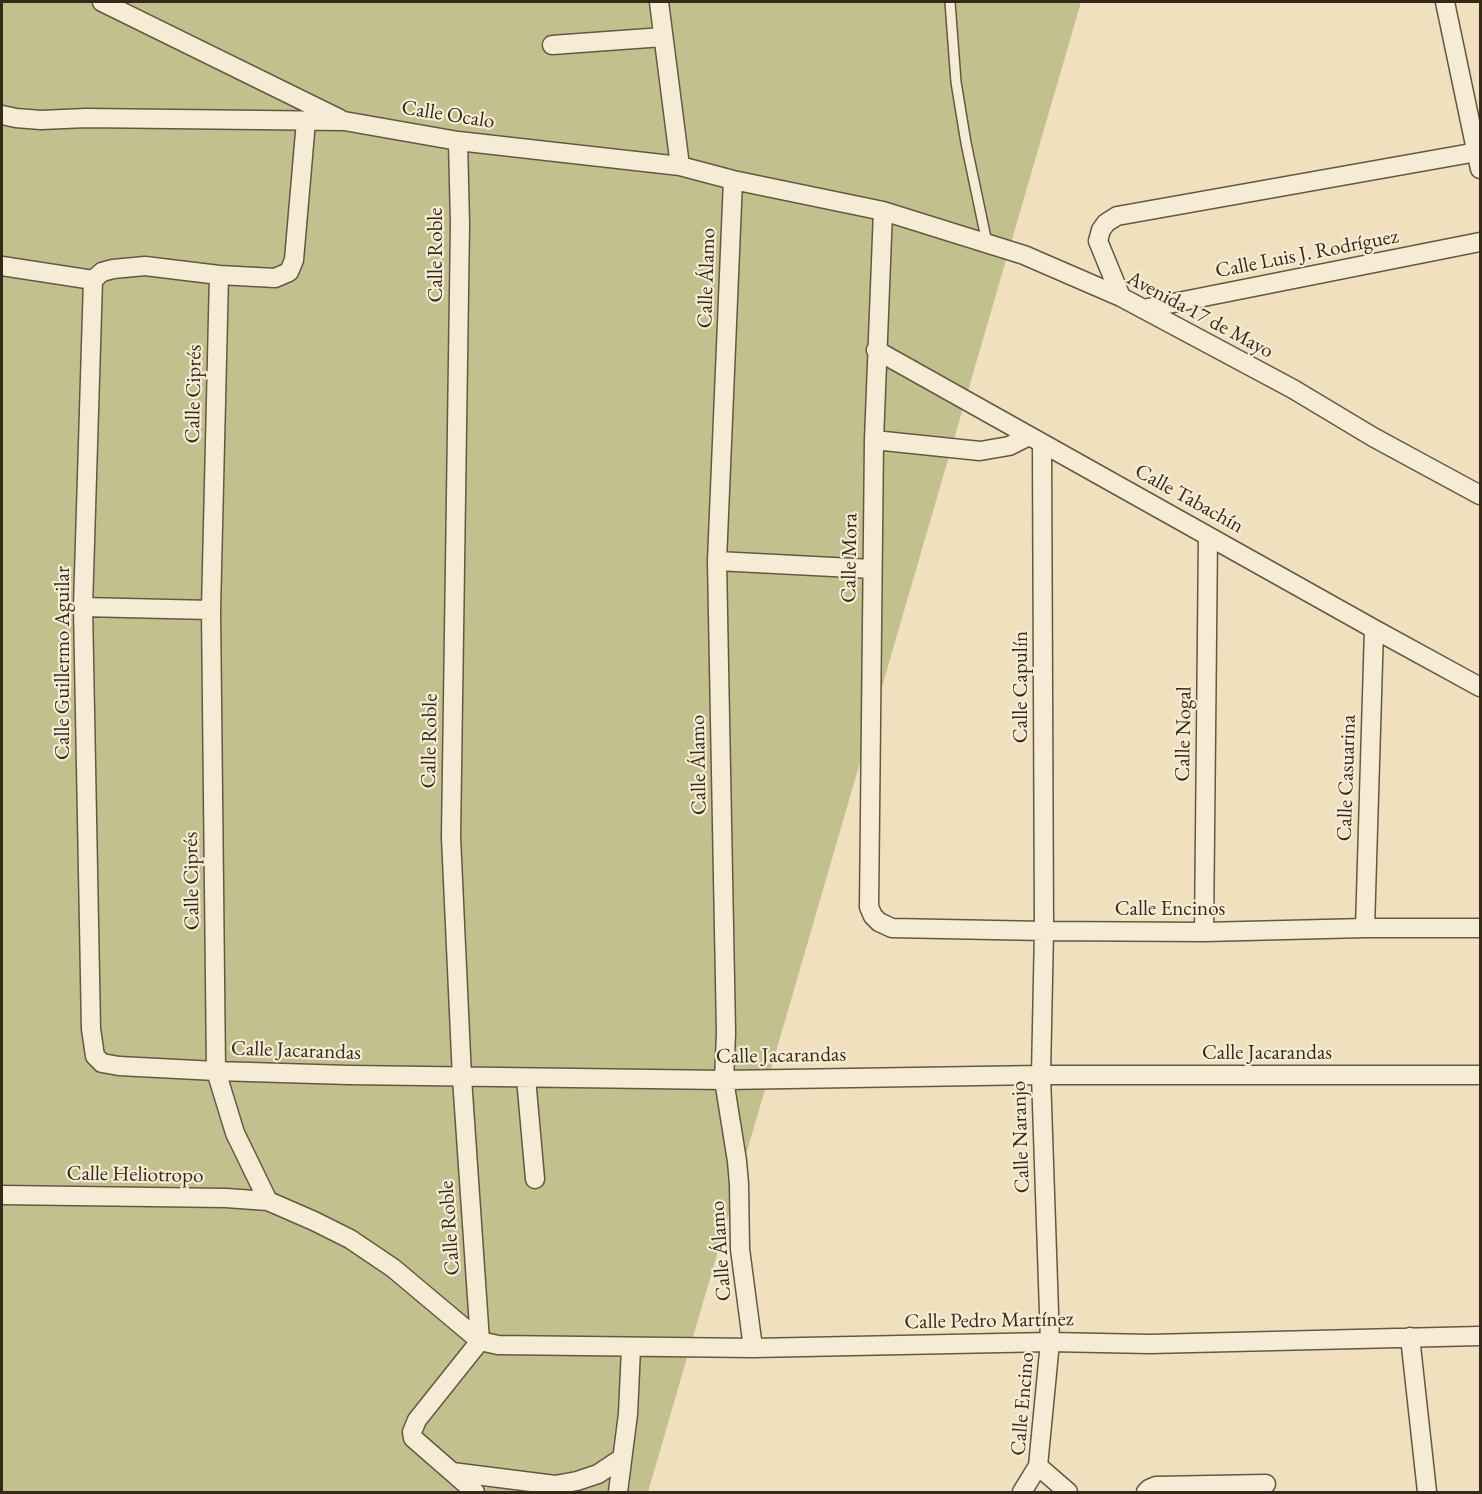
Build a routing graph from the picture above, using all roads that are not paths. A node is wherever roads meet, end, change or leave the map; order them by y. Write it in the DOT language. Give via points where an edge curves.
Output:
graph roads {
  1 [pos="102,2"];
  2 [pos="659,2"];
  3 [pos="950,2"];
  4 [pos="1445,2"];
  5 [pos="663,37"];
  6 [pos="552,45"];
  7 [pos="2,115"];
  8 [pos="306,121"];
  9 [pos="344,122"];
  10 [pos="458,141"];
  11 [pos="1478,161"];
  12 [pos="680,166"];
  13 [pos="733,180"];
  14 [pos="883,211"];
  15 [pos="1480,242"];
  16 [pos="987,243"];
  17 [pos="2,266"];
  18 [pos="219,275"];
  19 [pos="93,279"];
  20 [pos="1121,297"];
  21 [pos="1143,309"];
  22 [pos="876,350"];
  23 [pos="874,440"];
  24 [pos="1036,440"];
  25 [pos="1480,495"];
  26 [pos="1208,536"];
  27 [pos="717,561"];
  28 [pos="872,569"];
  29 [pos="83,607"];
  30 [pos="211,610"];
  31 [pos="1374,629"];
  32 [pos="1480,687"];
  33 [pos="869,907"];
  34 [pos="1365,927"];
  35 [pos="1480,928"];
  36 [pos="1044,931"];
  37 [pos="1204,932"];
  38 [pos="93,1046"];
  39 [pos="216,1071"];
  40 [pos="1041,1075"];
  41 [pos="1480,1075"];
  42 [pos="462,1078"];
  43 [pos="526,1078"];
  44 [pos="724,1080"];
  45 [pos="536,1179"];
  46 [pos="2,1196"];
  47 [pos="268,1201"];
  48 [pos="1480,1336"];
  49 [pos="1410,1337"];
  50 [pos="1050,1342"];
  51 [pos="489,1343"];
  52 [pos="631,1348"];
  53 [pos="753,1348"];
  54 [pos="622,1458"];
  55 [pos="1038,1466"];
  56 [pos="452,1472"];
  57 [pos="1266,1484"];
  58 [pos="475,1492"];
  59 [pos="618,1492"];
  60 [pos="1022,1492"];
  61 [pos="1068,1492"];
  62 [pos="1146,1492"];
  63 [pos="1427,1492"];
  1 -- 9 [label="street"];
  2 -- 5 [label="street"];
  3 -- 16 [label="lane" via="956,82"];
  4 -- 11 [label="street"];
  5 -- 6 [label="street"];
  5 -- 12 [label="street"];
  7 -- 8 [label="street, Calle Ocalo" via="41,120"];
  8 -- 9 [label="street, Calle Ocalo"];
  8 -- 18 [label="street" via="294,260 289,272 275,279"];
  9 -- 10 [label="street, Calle Ocalo"];
  10 -- 12 [label="street, Calle Ocalo"];
  10 -- 42 [label="street, Calle Roble" via="451,837"];
  11 -- 20 [label="street" via="1117,216 1106,223 1098,241"];
  12 -- 13 [label="street, Calle Ocalo"];
  13 -- 14 [label="street, Calle Ocalo"];
  13 -- 27 [label="street, Calle Álamo"];
  14 -- 16 [label="street, Avenida 17 de Mayo"];
  14 -- 22 [label="street, Calle Mora"];
  15 -- 21 [label="street, Calle Luis J. Rodríguez"];
  16 -- 20 [label="street, Avenida 17 de Mayo"];
  17 -- 19 [label="street"];
  18 -- 19 [label="street" via="145,266 113,269"];
  18 -- 30 [label="street, Calle Ciprés"];
  19 -- 29 [label="street, Calle Guillermo Aguilar"];
  20 -- 21 [label="street, Avenida 17 de Mayo"];
  21 -- 25 [label="street, Avenida 17 de Mayo"];
  22 -- 23 [label="street, Calle Mora"];
  22 -- 24 [label="street, Calle Tabachín"];
  23 -- 24 [label="street" via="980,451"];
  23 -- 28 [label="street, Calle Mora"];
  24 -- 26 [label="street, Calle Tabachín"];
  24 -- 36 [label="street, Calle Capulín"];
  26 -- 31 [label="street, Calle Tabachín"];
  26 -- 37 [label="street, Calle Nogal"];
  27 -- 28 [label="street"];
  27 -- 44 [label="street, Calle Álamo"];
  28 -- 33 [label="street, Calle Mora"];
  29 -- 30 [label="street"];
  29 -- 38 [label="street, Calle Guillermo Aguilar"];
  30 -- 39 [label="street, Calle Ciprés"];
  31 -- 32 [label="street, Calle Tabachín"];
  31 -- 34 [label="street, Calle Casuarina"];
  33 -- 36 [label="street, Calle Encinos" via="879,922 892,928"];
  34 -- 35 [label="street, Calle Encinos"];
  34 -- 37 [label="street, Calle Encinos"];
  36 -- 37 [label="street, Calle Encinos"];
  36 -- 40 [label="street, Calle Naranjo"];
  38 -- 39 [label="street, Calle Jacarandas" via="102,1063"];
  39 -- 42 [label="street, Calle Jacarandas"];
  39 -- 47 [label="street, Calle Ciprés" via="235,1133"];
  40 -- 41 [label="street, Calle Jacarandas"];
  40 -- 44 [label="street, Calle Jacarandas"];
  40 -- 50 [label="street, Calle Naranjo"];
  42 -- 43 [label="street, Calle Jacarandas"];
  42 -- 51 [label="street, Calle Roble"];
  43 -- 44 [label="street, Calle Jacarandas"];
  43 -- 45 [label="street"];
  44 -- 53 [label="street, Calle Álamo" via="737,1161 740,1249"];
  46 -- 47 [label="street, Calle Heliotropo"];
  47 -- 51 [label="street" via="341,1235 393,1268"];
  48 -- 49 [label="street, Calle Pedro Martínez"];
  49 -- 50 [label="street, Calle Pedro Martínez" via="1150,1344"];
  49 -- 63 [label="street"];
  50 -- 53 [label="street, Calle Pedro Martínez"];
  50 -- 55 [label="street, Calle Encino"];
  51 -- 52 [label="street, Calle Pedro Martínez"];
  51 -- 56 [label="street" via="417,1420 412,1432"];
  52 -- 53 [label="street, Calle Pedro Martínez"];
  52 -- 54 [label="street"];
  54 -- 56 [label="street" via="598,1474 555,1485"];
  54 -- 59 [label="street"];
  55 -- 60 [label="street"];
  55 -- 61 [label="street, Calle Encino"];
  56 -- 58 [label="street"];
  57 -- 62 [label="street" via="1156,1486"];
}
